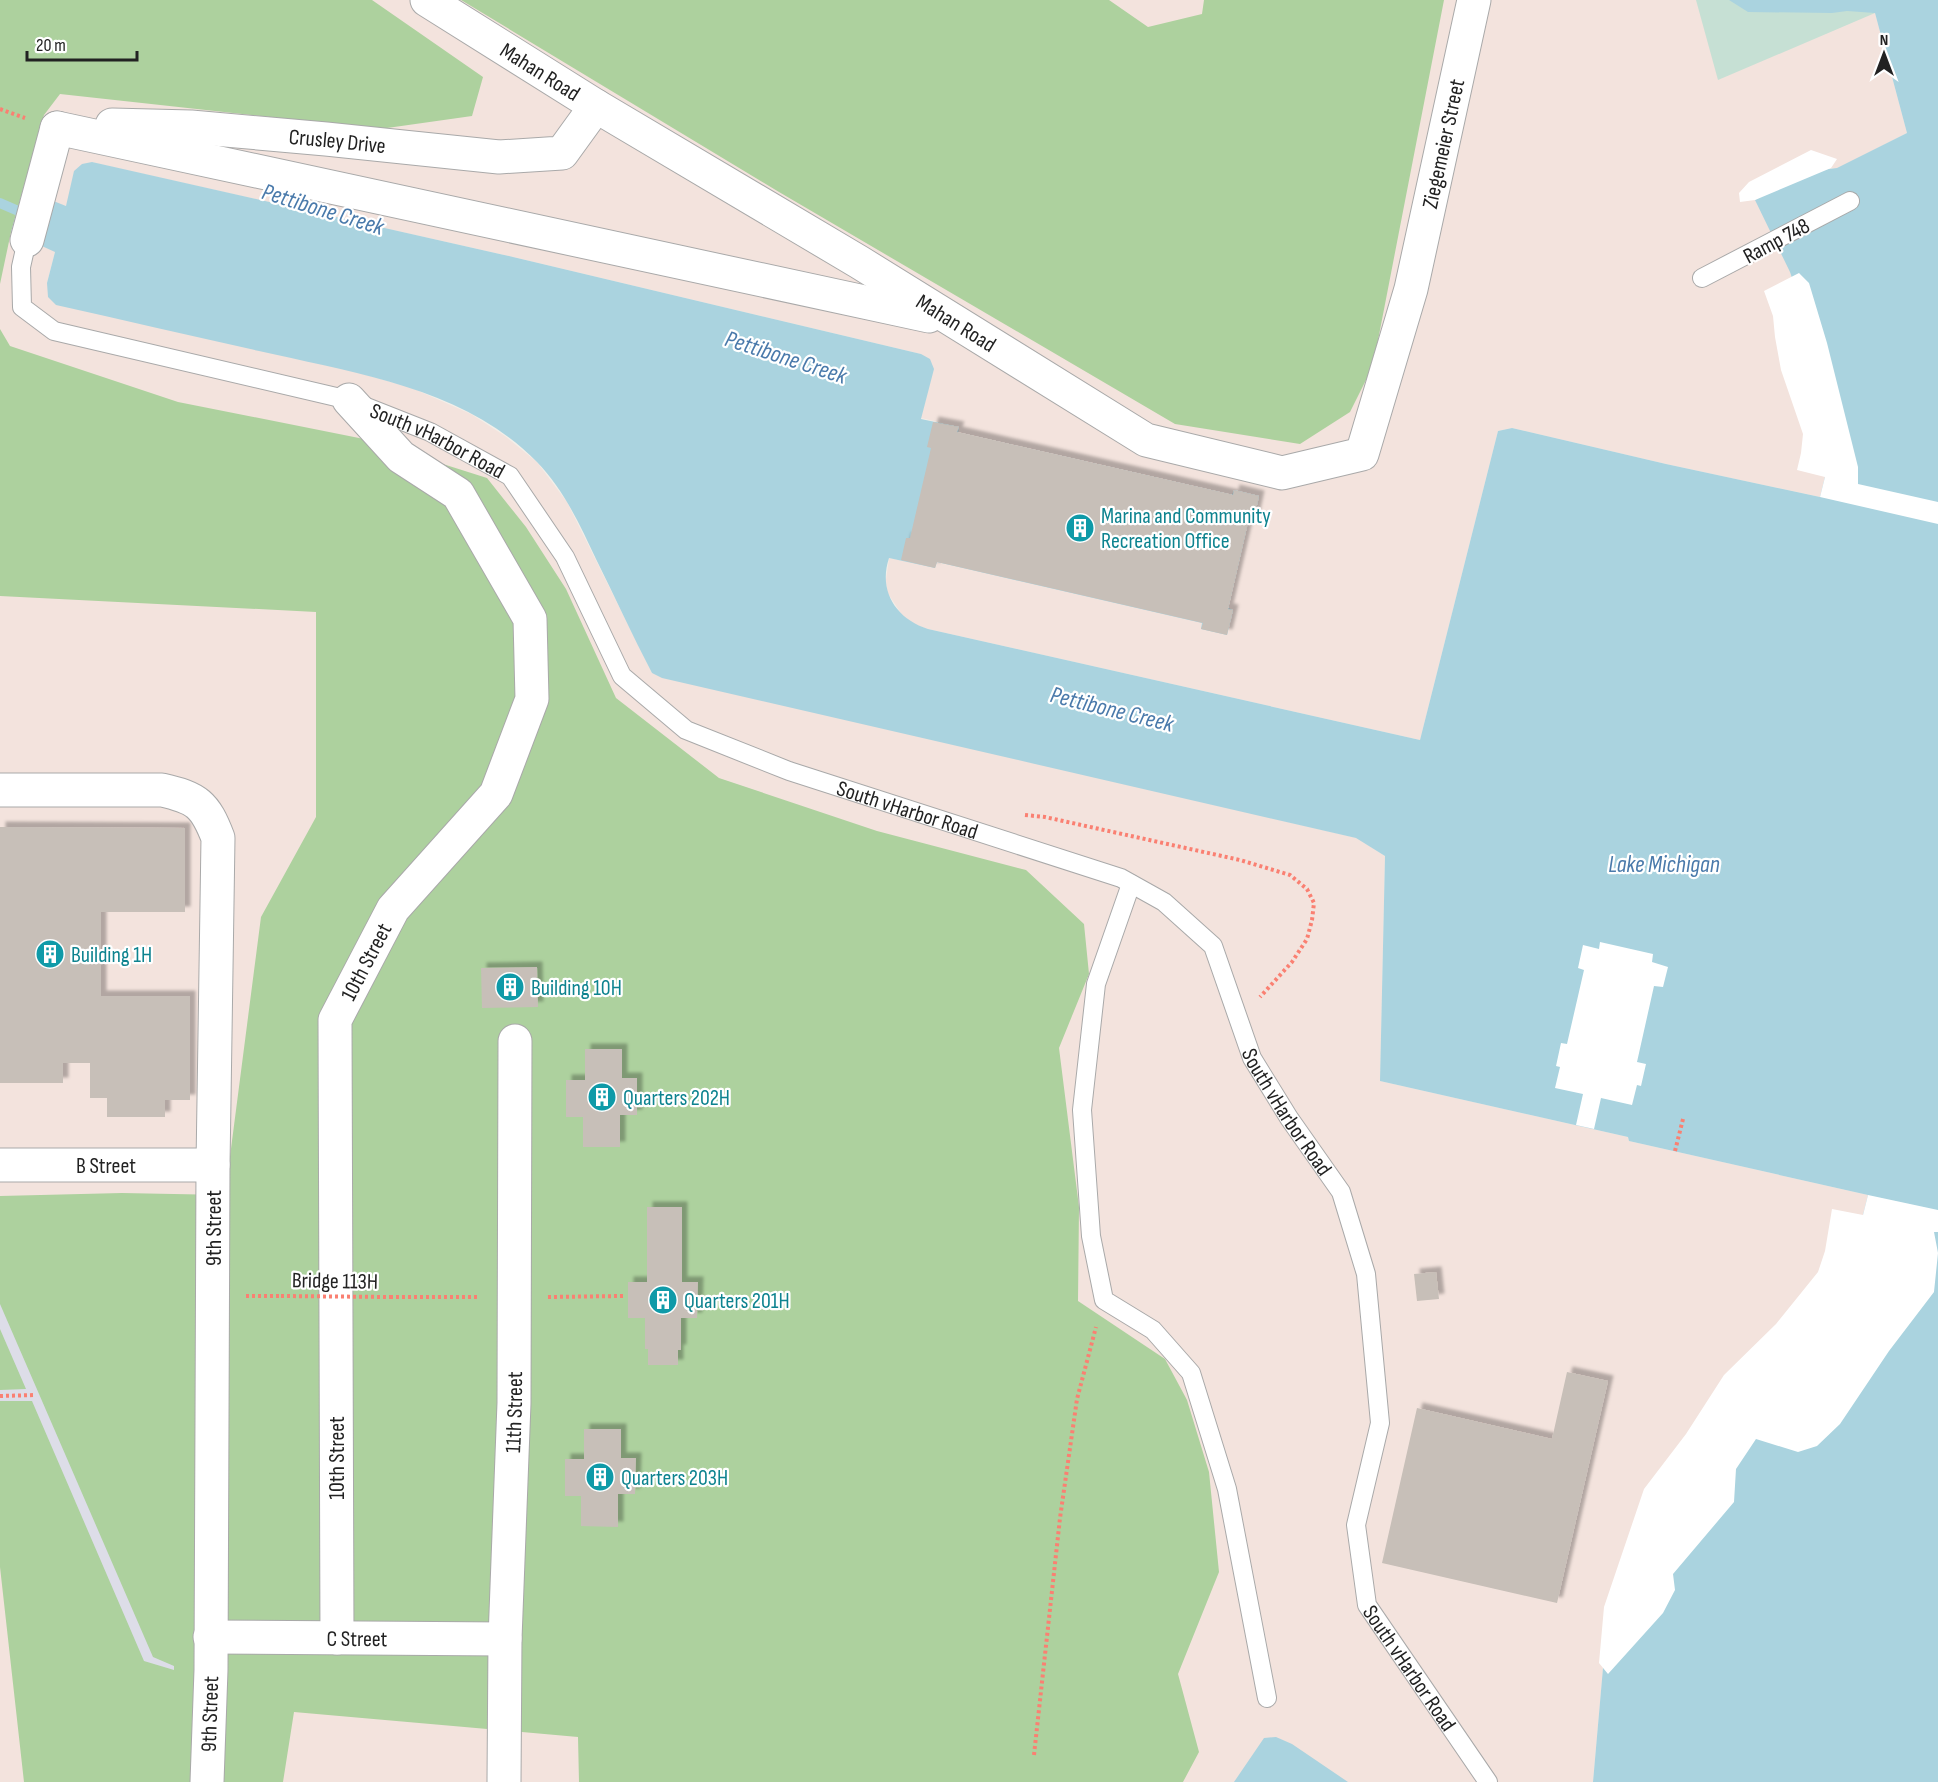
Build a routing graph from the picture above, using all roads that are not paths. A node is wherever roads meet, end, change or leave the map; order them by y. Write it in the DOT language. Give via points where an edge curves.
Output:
graph roads {
  1 [pos="427,0"];
  2 [pos="1474,0"];
  3 [pos="596,106"];
  4 [pos="57,128"];
  5 [pos="1850,201"];
  6 [pos="27,240"];
  7 [pos="1702,278"];
  8 [pos="1411,289"];
  9 [pos="954,321"];
  10 [pos="349,400"];
  11 [pos="0,790"];
  12 [pos="1131,884"];
  13 [pos="515,1041"];
  14 [pos="0,1165"];
  15 [pos="213,1165"];
  16 [pos="210,1637"];
  17 [pos="337,1638"];
  18 [pos="505,1639"];
  19 [pos="1267,1698"];
  20 [pos="207,1782"];
  21 [pos="504,1782"];
  22 [pos="1488,1782"];
  1 -- 3 [label="street, Mahan Road"];
  2 -- 8 [label="street, Ziegemeier Street"];
  3 -- 4 [label="street, Crusley Drive" via="561,153 499,157 191,127"];
  3 -- 9 [label="street, Mahan Road"];
  4 -- 6 [label="street, South vHarbor Road"];
  4 -- 9 [label="street"];
  5 -- 7 [label="lane, Ramp 748"];
  6 -- 10 [label="lane, South vHarbor Road" via="21,267 22,307 54,331"];
  8 -- 9 [label="street, Mahan Road" via="1362,454 1282,473 1146,440"];
  10 -- 12 [label="lane, South vHarbor Road" via="430,432 510,476 565,557 622,676 686,730 789,771"];
  10 -- 17 [label="street, 10th Street" via="401,457 458,494 530,619 532,699 496,794 393,909 335,1020"];
  11 -- 15 [label="street, 9th Street" via="162,789 188,796 209,816 218,838"];
  12 -- 19 [label="lane" via="1096,984 1082,1110 1091,1236 1104,1300 1153,1330 1191,1373 1227,1489"];
  12 -- 22 [label="lane, South vHarbor Road" via="1164,902 1213,946 1252,1058 1341,1192 1366,1274 1380,1423 1356,1525 1367,1605"];
  13 -- 18 [label="street, 11th Street" via="514,1403"];
  14 -- 15 [label="street, B Street"];
  15 -- 16 [label="street, 9th Street"];
  16 -- 17 [label="street, C Street"];
  16 -- 20 [label="street, 9th Street"];
  17 -- 18 [label="street, C Street"];
  18 -- 21 [label="street, 11th Street"];
}
